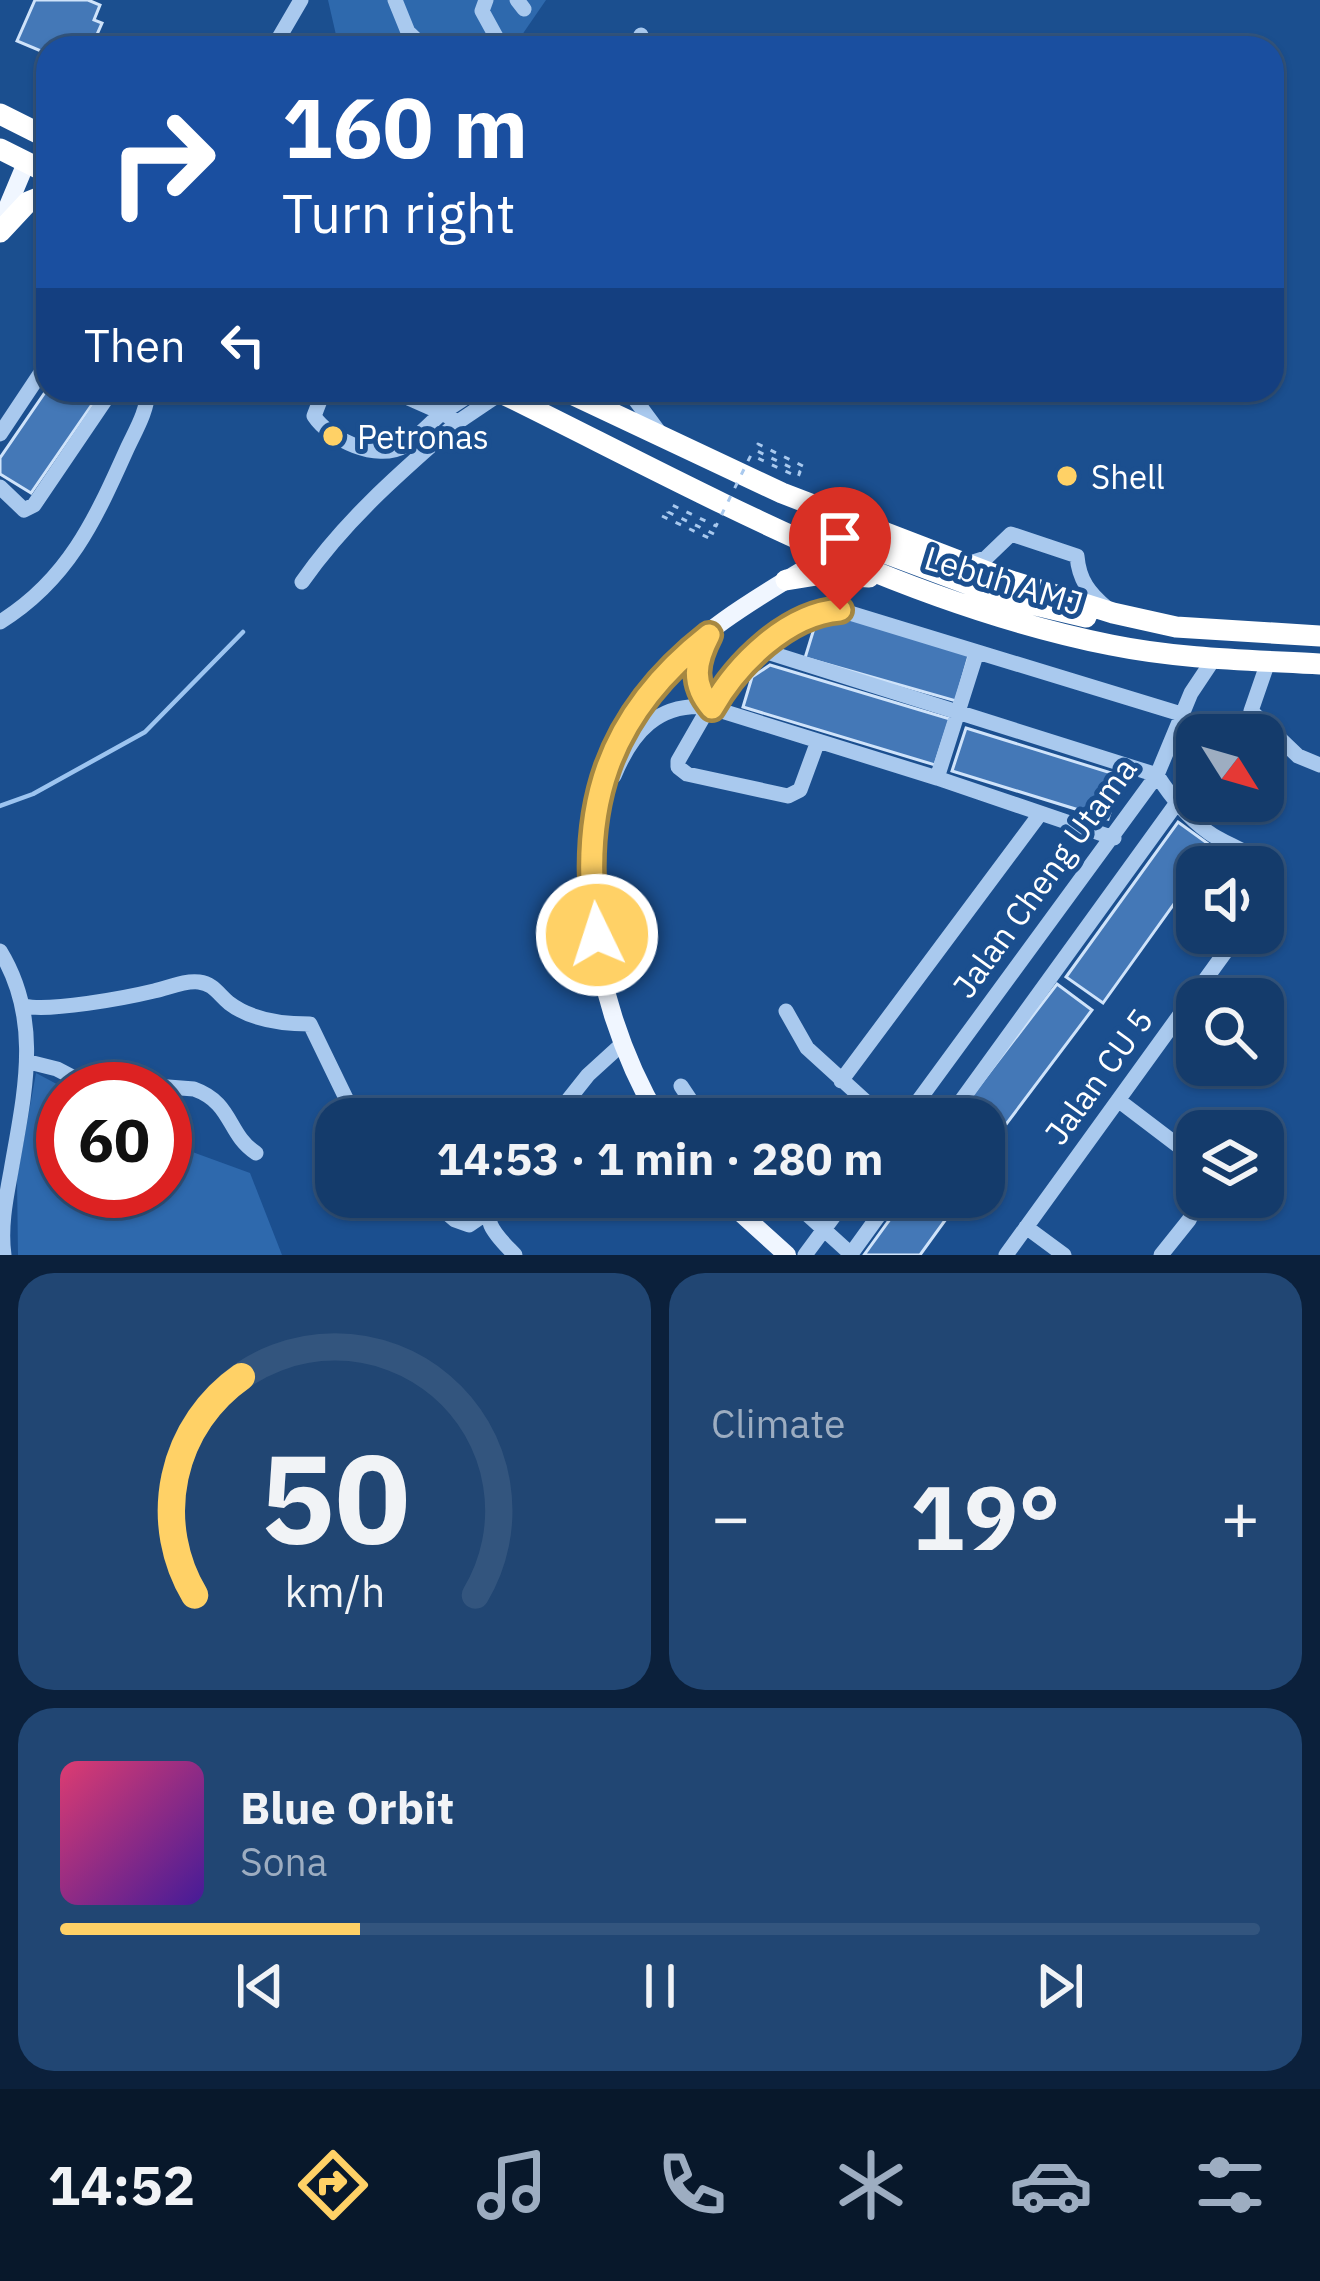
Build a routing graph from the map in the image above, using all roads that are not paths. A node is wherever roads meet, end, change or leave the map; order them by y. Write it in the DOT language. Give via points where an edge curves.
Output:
graph roads {
  1 [pos="301,0"];
  2 [pos="395,0"];
  3 [pos="486,0"];
  4 [pos="280,36"];
  5 [pos="412,36"];
  6 [pos="496,36"];
  7 [pos="0,114"];
  8 [pos="0,125"];
  9 [pos="36,131"];
  10 [pos="0,149"];
  11 [pos="36,158"];
  12 [pos="36,159"];
  13 [pos="36,160"];
  14 [pos="36,161"];
  15 [pos="0,195"];
  16 [pos="36,199"];
  17 [pos="0,228"];
  18 [pos="36,380"];
  19 [pos="104,402"];
  20 [pos="146,402"];
  21 [pos="319,402"];
  22 [pos="418,402"];
  23 [pos="458,402"];
  24 [pos="484,402"];
  25 [pos="520,402"];
  26 [pos="588,402"];
  27 [pos="637,402"];
  28 [pos="442,412"];
  29 [pos="458,422"];
  30 [pos="0,434"];
  31 [pos="664,439"];
  32 [pos="0,487"];
  33 [pos="782,493"];
  34 [pos="782,531"];
  35 [pos="830,554"];
  36 [pos="964,565"];
  37 [pos="787,580"];
  38 [pos="302,583"];
  39 [pos="921,590"];
  40 [pos="1113,613"];
  41 [pos="0,622"];
  42 [pos="1176,627"];
  43 [pos="709,635"];
  44 [pos="1320,636"];
  45 [pos="761,650"];
  46 [pos="977,652"];
  47 [pos="1213,660"];
  48 [pos="1268,662"];
  49 [pos="1320,668"];
  50 [pos="711,707"];
  51 [pos="958,712"];
  52 [pos="1181,714"];
  53 [pos="1176,726"];
  54 [pos="818,741"];
  55 [pos="1320,765"];
  56 [pos="1156,776"];
  57 [pos="937,778"];
  58 [pos="1176,804"];
  59 [pos="597,805"];
  60 [pos="1040,814"];
  61 [pos="1196,822"];
  62 [pos="1114,838"];
  63 [pos="1232,846"];
  64 [pos="0,951"];
  65 [pos="1224,954"];
  66 [pos="24,1006"];
  67 [pos="786,1011"];
  68 [pos="622,1044"];
  69 [pos="29,1062"];
  70 [pos="841,1081"];
  71 [pos="681,1086"];
  72 [pos="346,1098"];
  73 [pos="570,1098"];
  74 [pos="648,1098"];
  75 [pos="689,1098"];
  76 [pos="861,1098"];
  77 [pos="921,1098"];
  78 [pos="963,1098"];
  79 [pos="1118,1100"];
  80 [pos="1176,1144"];
  81 [pos="256,1154"];
  82 [pos="493,1218"];
  83 [pos="747,1218"];
  84 [pos="814,1218"];
  85 [pos="832,1218"];
  86 [pos="877,1218"];
  87 [pos="1190,1218"];
  88 [pos="825,1227"];
  89 [pos="1027,1227"];
  90 [pos="851,1254"];
  91 [pos="4,1255"];
  92 [pos="515,1255"];
  93 [pos="788,1255"];
  94 [pos="805,1255"];
  95 [pos="1006,1255"];
  96 [pos="1064,1255"];
  97 [pos="1161,1255"];
  1 -- 4 [label="street"];
  2 -- 5 [label="street"];
  3 -- 6 [label="street" via="482,11"];
  7 -- 9 [label="highway"];
  8 -- 11 [label="highway"];
  10 -- 12 [label="highway"];
  13 -- 15 [label="main road"];
  14 -- 17 [label="main road"];
  16 -- 17 [label="highway"];
  18 -- 30 [label="street"];
  19 -- 32 [label="street" via="34,505 24,510"];
  20 -- 41 [label="street" via="75,554"];
  21 -- 28 [label="street" via="314,416 324,430 391,451"];
  22 -- 28 [label="street"];
  23 -- 28 [label="street"];
  24 -- 29 [label="street"];
  25 -- 34 [label="highway, Lebuh AMJ"];
  26 -- 31 [label="highway, Lebuh AMJ"];
  27 -- 31 [label="street"];
  28 -- 29 [label="street"];
  29 -- 38 [label="street" via="359,511"];
  31 -- 33 [label="highway, Lebuh AMJ"];
  33 -- 35 [label="highway" via="812,519"];
  33 -- 36 [label="highway, Lebuh AMJ"];
  34 -- 35 [label="highway, Lebuh AMJ"];
  34 -- 37 [label="highway" via="796,547"];
  35 -- 37 [label="main road"];
  35 -- 39 [label="highway, Lebuh AMJ"];
  35 -- 42 [label="highway" via="868,547 1039,607"];
  36 -- 40 [label="highway, Lebuh AMJ"];
  36 -- 40 [label="street" via="986,558 1011,534 1077,556 1086,587"];
  37 -- 39 [label="highway" via="860,574"];
  37 -- 43 [label="main road"];
  39 -- 47 [label="highway, Lebuh AMJ" via="1090,640"];
  40 -- 42 [label="highway, Lebuh AMJ"];
  42 -- 44 [label="highway, Lebuh AMJ"];
  43 -- 50 [label="street" via="696,683"];
  43 -- 59 [label="main road" via="647,692 614,750"];
  45 -- 46 [label="street" via="805,617 840,610"];
  45 -- 50 [label="street"];
  45 -- 51 [label="street"];
  46 -- 51 [label="street"];
  46 -- 52 [label="street"];
  47 -- 48 [label="highway, Lebuh AMJ"];
  47 -- 52 [label="street, Jalan Cheng Utama"];
  48 -- 49 [label="highway, Lebuh AMJ"];
  48 -- 55 [label="street" via="1251,711 1298,756"];
  50 -- 54 [label="street"];
  50 -- 54 [label="street" via="678,761 687,774 788,796 800,790"];
  50 -- 59 [label="street" via="681,706 645,724"];
  51 -- 56 [label="street"];
  51 -- 57 [label="street"];
  53 -- 56 [label="street, Jalan Cheng Utama"];
  54 -- 57 [label="street"];
  56 -- 58 [label="street"];
  56 -- 62 [label="street, Jalan Cheng Utama"];
  57 -- 60 [label="street"];
  58 -- 78 [label="street"];
  59 -- 68 [label="main road" via="593,909"];
  60 -- 62 [label="street"];
  60 -- 70 [label="street"];
  61 -- 63 [label="street"];
  62 -- 77 [label="street, Jalan Cheng Utama"];
  64 -- 66 [label="street"];
  65 -- 79 [label="street, Jalan CU 5"];
  66 -- 69 [label="street"];
  66 -- 72 [label="street" via="43,1011 194,980 212,985 261,1018 310,1024"];
  67 -- 70 [label="street" via="799,1038"];
  68 -- 73 [label="street"];
  68 -- 74 [label="main road"];
  69 -- 81 [label="street" via="78,1080 209,1094"];
  69 -- 91 [label="street" via="4,1207"];
  70 -- 76 [label="street"];
  71 -- 75 [label="street"];
  79 -- 80 [label="street"];
  79 -- 89 [label="street, Jalan CU 5"];
  82 -- 92 [label="street" via="494,1232"];
  83 -- 93 [label="main road"];
  84 -- 88 [label="street"];
  85 -- 88 [label="street"];
  86 -- 90 [label="street"];
  87 -- 97 [label="street"];
  88 -- 90 [label="street"];
  88 -- 94 [label="street"];
  89 -- 95 [label="street, Jalan CU 5"];
  89 -- 96 [label="street"];
}
